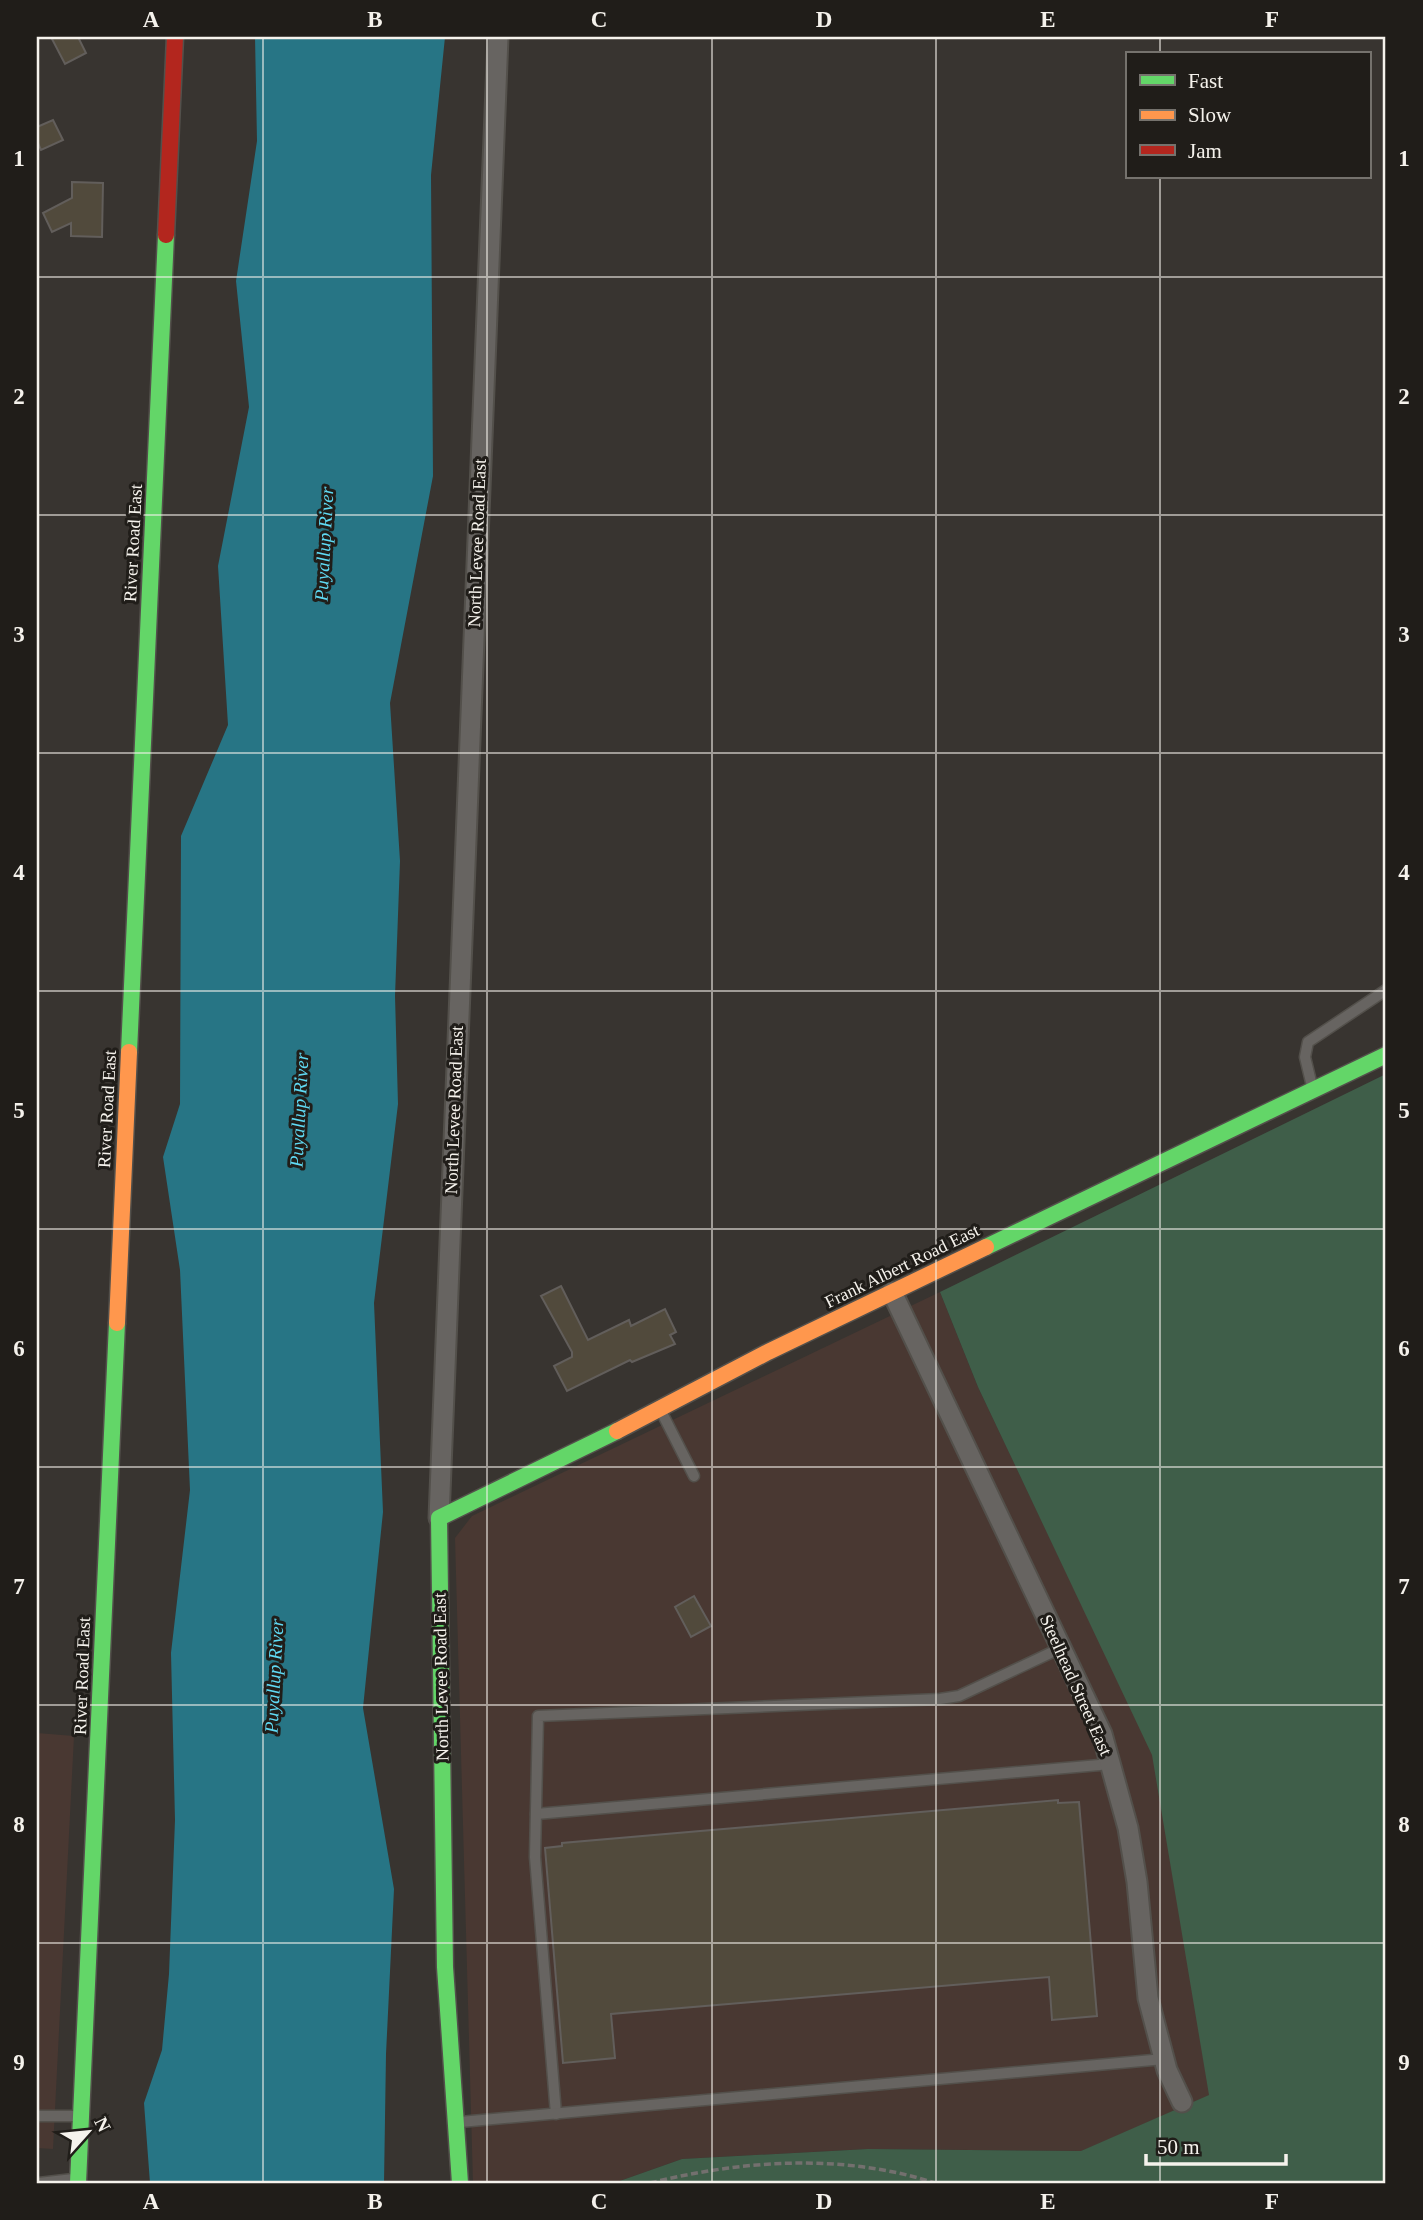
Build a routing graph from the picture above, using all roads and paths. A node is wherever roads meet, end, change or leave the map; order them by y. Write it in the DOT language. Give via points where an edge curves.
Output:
graph roads {
  1 [pos="175,37"];
  2 [pos="498,37"];
  3 [pos="1386,990"];
  4 [pos="1386,1055"];
  5 [pos="1313,1090"];
  6 [pos="892,1292"];
  7 [pos="660,1409"];
  8 [pos="694,1476"];
  9 [pos="439,1518"];
  10 [pos="1061,1648"];
  11 [pos="1111,1764"];
  12 [pos="536,1814"];
  13 [pos="1164,2059"];
  14 [pos="1182,2102"];
  15 [pos="556,2113"];
  16 [pos="37,2116"];
  17 [pos="81,2116"];
  18 [pos="456,2123"];
  19 [pos="78,2181"];
  20 [pos="38,2183"];
  21 [pos="460,2183"];
  22 [pos="650,2183"];
  23 [pos="935,2183"];
  1 -- 17 [label="main road, River Road East"];
  2 -- 9 [label="street, North Levee Road East"];
  3 -- 5 [label="lane" via="1308,1042 1305,1057"];
  4 -- 5 [label="main road, Frank Albert Road East"];
  5 -- 6 [label="main road, Frank Albert Road East"];
  6 -- 7 [label="main road, Frank Albert Road East"];
  6 -- 10 [label="street, Steelhead Street East"];
  7 -- 8 [label="lane"];
  7 -- 9 [label="main road, Frank Albert Road East"];
  9 -- 18 [label="main road, North Levee Road East" via="445,1966"];
  10 -- 11 [label="street, Steelhead Street East" via="1102,1734"];
  10 -- 12 [label="lane" via="959,1696 940,1699 538,1716"];
  11 -- 12 [label="lane"];
  11 -- 13 [label="street, Steelhead Street East" via="1137,1882 1148,1998"];
  12 -- 15 [label="lane" via="535,1857"];
  13 -- 14 [label="street, Steelhead Street East"];
  13 -- 15 [label="lane"];
  15 -- 18 [label="lane"];
  16 -- 17 [label="lane"];
  17 -- 19 [label="main road, River Road East"];
  18 -- 21 [label="main road, North Levee Road East"];
  19 -- 20 [label="lane"];
  22 -- 23 [label="path" via="708,2169 785,2163 854,2165"];
}
